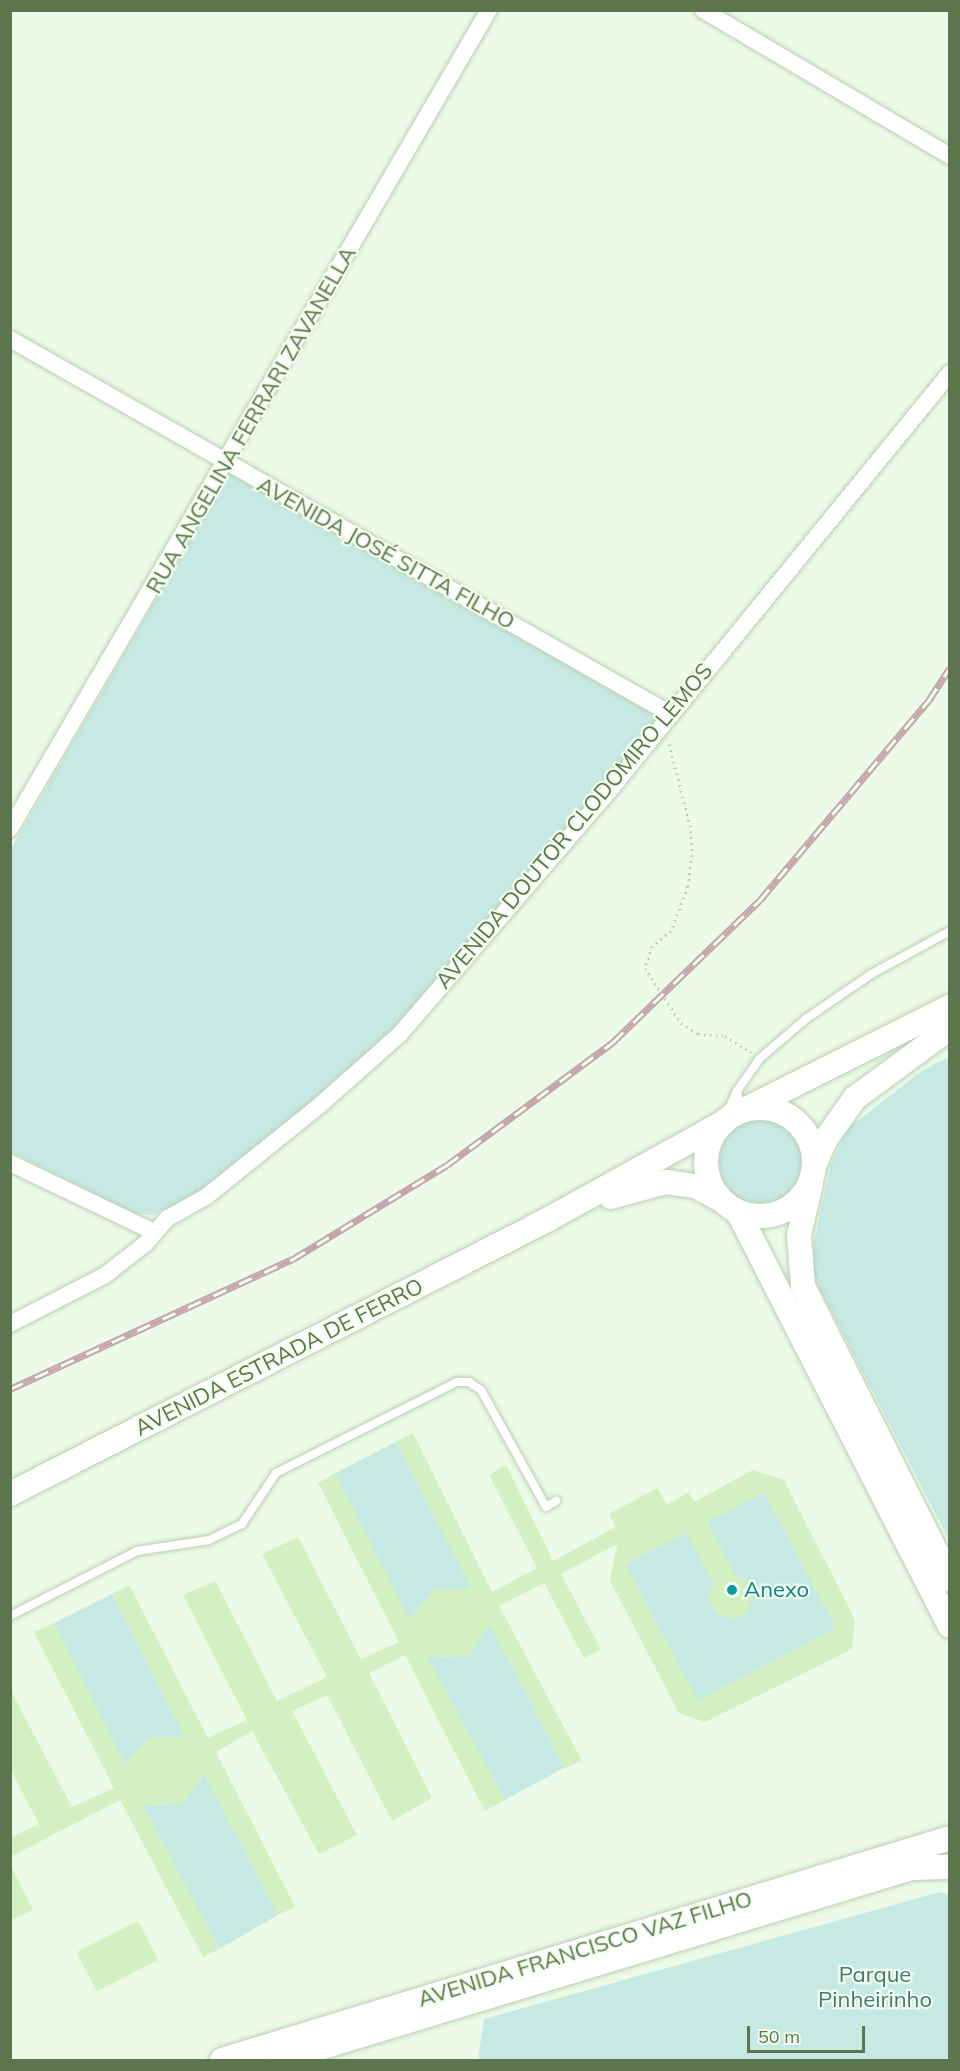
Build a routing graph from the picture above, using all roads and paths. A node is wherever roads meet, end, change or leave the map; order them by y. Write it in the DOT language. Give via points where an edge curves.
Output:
graph roads {
  1 [pos="489,10"];
  2 [pos="703,10"];
  3 [pos="950,156"];
  4 [pos="10,339"];
  5 [pos="950,373"];
  6 [pos="226,464"];
  7 [pos="669,712"];
  8 [pos="10,829"];
  9 [pos="950,931"];
  10 [pos="950,1006"];
  11 [pos="950,1028"];
  12 [pos="759,1059"];
  13 [pos="734,1108"];
  14 [pos="10,1163"];
  15 [pos="813,1174"];
  16 [pos="729,1206"];
  17 [pos="547,1220"];
  18 [pos="154,1232"];
  19 [pos="10,1324"];
  20 [pos="10,1494"];
  21 [pos="556,1501"];
  22 [pos="950,1579"];
  23 [pos="10,1616"];
  24 [pos="950,1626"];
  25 [pos="950,1838"];
  26 [pos="950,1867"];
  27 [pos="222,2061"];
  28 [pos="280,2061"];
  1 -- 6 [label="street, RUA ANGELINA FERRARI ZAVANELLA"];
  2 -- 3 [label="street"];
  4 -- 6 [label="street, AVENIDA JOSÉ SITTA FILHO"];
  5 -- 7 [label="street, AVENIDA DOUTOR CLODOMIRO LEMOS"];
  6 -- 7 [label="street, AVENIDA JOSÉ SITTA FILHO"];
  6 -- 8 [label="street, RUA ANGELINA FERRARI ZAVANELLA"];
  7 -- 12 [label="path" via="669,746 690,825 692,855 688,886 671,931 652,946 645,968 681,1023 698,1034 725,1036"];
  7 -- 18 [label="street, AVENIDA DOUTOR CLODOMIRO LEMOS" via="604,797 400,1034 251,1161 207,1196 168,1218"];
  9 -- 12 [label="lane" via="873,973 807,1018"];
  10 -- 13 [label="main road, AVENIDA ESTRADA DE FERRO"];
  11 -- 15 [label="main road, AVENIDA ESTRADA DE FERRO" via="855,1098 838,1118"];
  12 -- 13 [label="lane"];
  13 -- 15 [label="main road, AVENIDA ESTRADA DE FERRO" via="772,1110 800,1125 812,1143"];
  13 -- 16 [label="main road" via="710,1140 706,1161 709,1182"];
  13 -- 17 [label="main road, AVENIDA ESTRADA DE FERRO"];
  14 -- 18 [label="street"];
  15 -- 16 [label="main road, AVENIDA ESTRADA DE FERRO" via="798,1202 780,1213 759,1217"];
  15 -- 22 [label="main road" via="799,1235 803,1286"];
  16 -- 17 [label="main road, AVENIDA ESTRADA DE FERRO" via="695,1186 666,1182 638,1187"];
  16 -- 24 [label="main road"];
  17 -- 20 [label="main road, AVENIDA ESTRADA DE FERRO"];
  18 -- 19 [label="street, AVENIDA DOUTOR CLODOMIRO LEMOS" via="104,1276"];
  21 -- 23 [label="lane" via="546,1507 481,1390 469,1382 457,1382 276,1473 242,1524 209,1540 137,1551"];
  25 -- 27 [label="main road, AVENIDA FRANCISCO VAZ FILHO"];
  26 -- 28 [label="main road, AVENIDA FRANCISCO VAZ FILHO" via="912,1868"];
}
